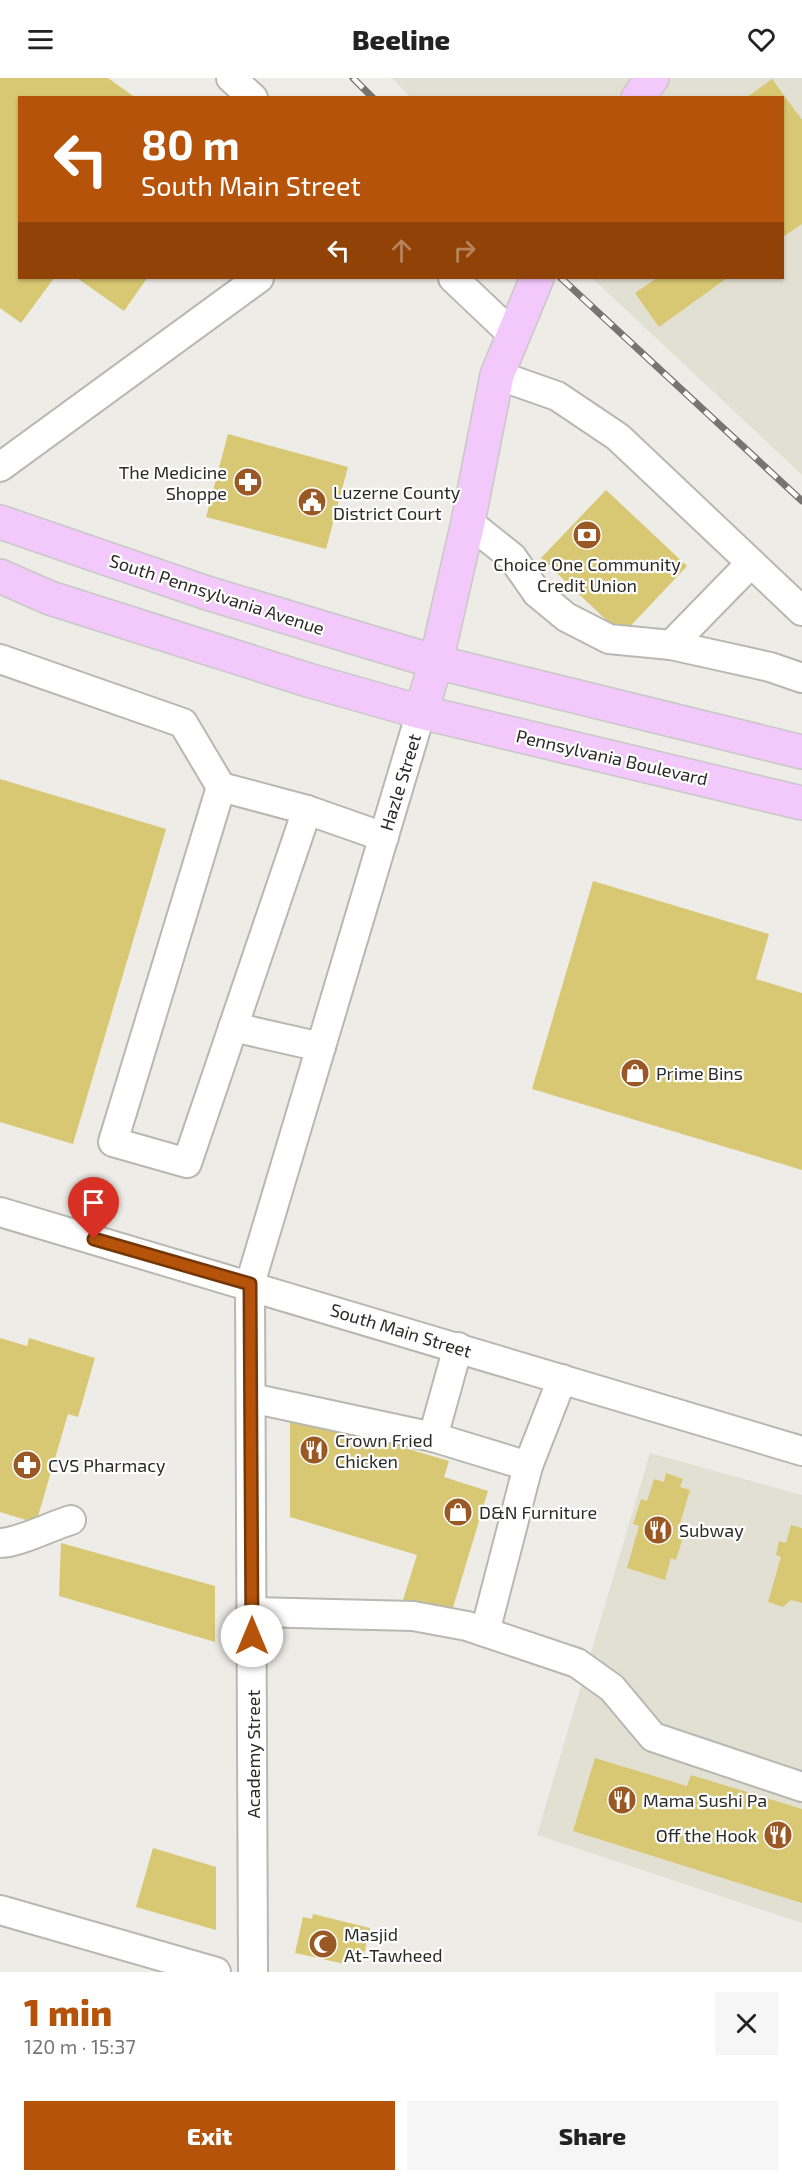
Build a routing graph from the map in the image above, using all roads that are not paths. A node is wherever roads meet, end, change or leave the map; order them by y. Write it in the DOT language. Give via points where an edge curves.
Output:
graph roads {
  1 [pos="231,78"];
  2 [pos="652,78"];
  3 [pos="251,96"];
  4 [pos="639,96"];
  5 [pos="258,279"];
  6 [pos="454,279"];
  7 [pos="537,279"];
  8 [pos="513,335"];
  9 [pos="497,375"];
  10 [pos="0,467"];
  11 [pos="0,522"];
  12 [pos="468,522"];
  13 [pos="750,564"];
  14 [pos="0,576"];
  15 [pos="802,611"];
  16 [pos="670,645"];
  17 [pos="0,659"];
  18 [pos="436,662"];
  19 [pos="802,678"];
  20 [pos="421,712"];
  21 [pos="802,752"];
  22 [pos="221,787"];
  23 [pos="802,803"];
  24 [pos="307,810"];
  25 [pos="384,837"];
  26 [pos="233,1027"];
  27 [pos="321,1047"];
  28 [pos="0,1212"];
  29 [pos="250,1284"];
  30 [pos="458,1347"];
  31 [pos="562,1379"];
  32 [pos="251,1398"];
  33 [pos="433,1437"];
  34 [pos="802,1451"];
  35 [pos="528,1466"];
  36 [pos="71,1520"];
  37 [pos="0,1543"];
  38 [pos="252,1612"];
  39 [pos="485,1632"];
  40 [pos="802,1787"];
  41 [pos="0,1910"];
  42 [pos="216,1972"];
  43 [pos="253,1972"];
  1 -- 3 [label="street"];
  2 -- 4 [label="main road"];
  5 -- 10 [label="street"];
  6 -- 8 [label="street"];
  7 -- 8 [label="main road, Hazle Street"];
  8 -- 9 [label="main road, Hazle Street"];
  9 -- 12 [label="main road, Hazle Street"];
  9 -- 13 [label="street" via="557,396 618,437"];
  11 -- 18 [label="main road, South Pennsylvania Avenue" via="207,593"];
  12 -- 16 [label="street" via="512,557 537,593 566,617 609,639"];
  12 -- 18 [label="main road, Hazle Street"];
  13 -- 15 [label="street"];
  13 -- 16 [label="street"];
  14 -- 20 [label="main road" via="50,598"];
  16 -- 19 [label="street"];
  17 -- 22 [label="street" via="183,723"];
  18 -- 20 [label="main road, Hazle Street"];
  18 -- 21 [label="main road"];
  20 -- 23 [label="main road, Pennsylvania Boulevard"];
  20 -- 25 [label="street, Hazle Street"];
  22 -- 24 [label="street"];
  22 -- 26 [label="street" via="113,1142 187,1163"];
  24 -- 25 [label="street"];
  24 -- 26 [label="street"];
  25 -- 27 [label="street, Hazle Street"];
  26 -- 27 [label="street"];
  27 -- 29 [label="street, Hazle Street"];
  28 -- 29 [label="street, South Main Street"];
  29 -- 30 [label="street, South Main Street"];
  29 -- 32 [label="street, Academy Street"];
  30 -- 31 [label="street, South Main Street"];
  30 -- 33 [label="street"];
  31 -- 34 [label="street, South Main Street"];
  31 -- 35 [label="street"];
  32 -- 33 [label="street"];
  32 -- 38 [label="street, Academy Street"];
  33 -- 35 [label="street"];
  35 -- 39 [label="street"];
  36 -- 37 [label="street" via="12,1543"];
  38 -- 39 [label="street" via="413,1616"];
  38 -- 43 [label="street, Academy Street"];
  39 -- 40 [label="street" via="577,1663 612,1688 653,1737"];
  41 -- 42 [label="street"];
}
